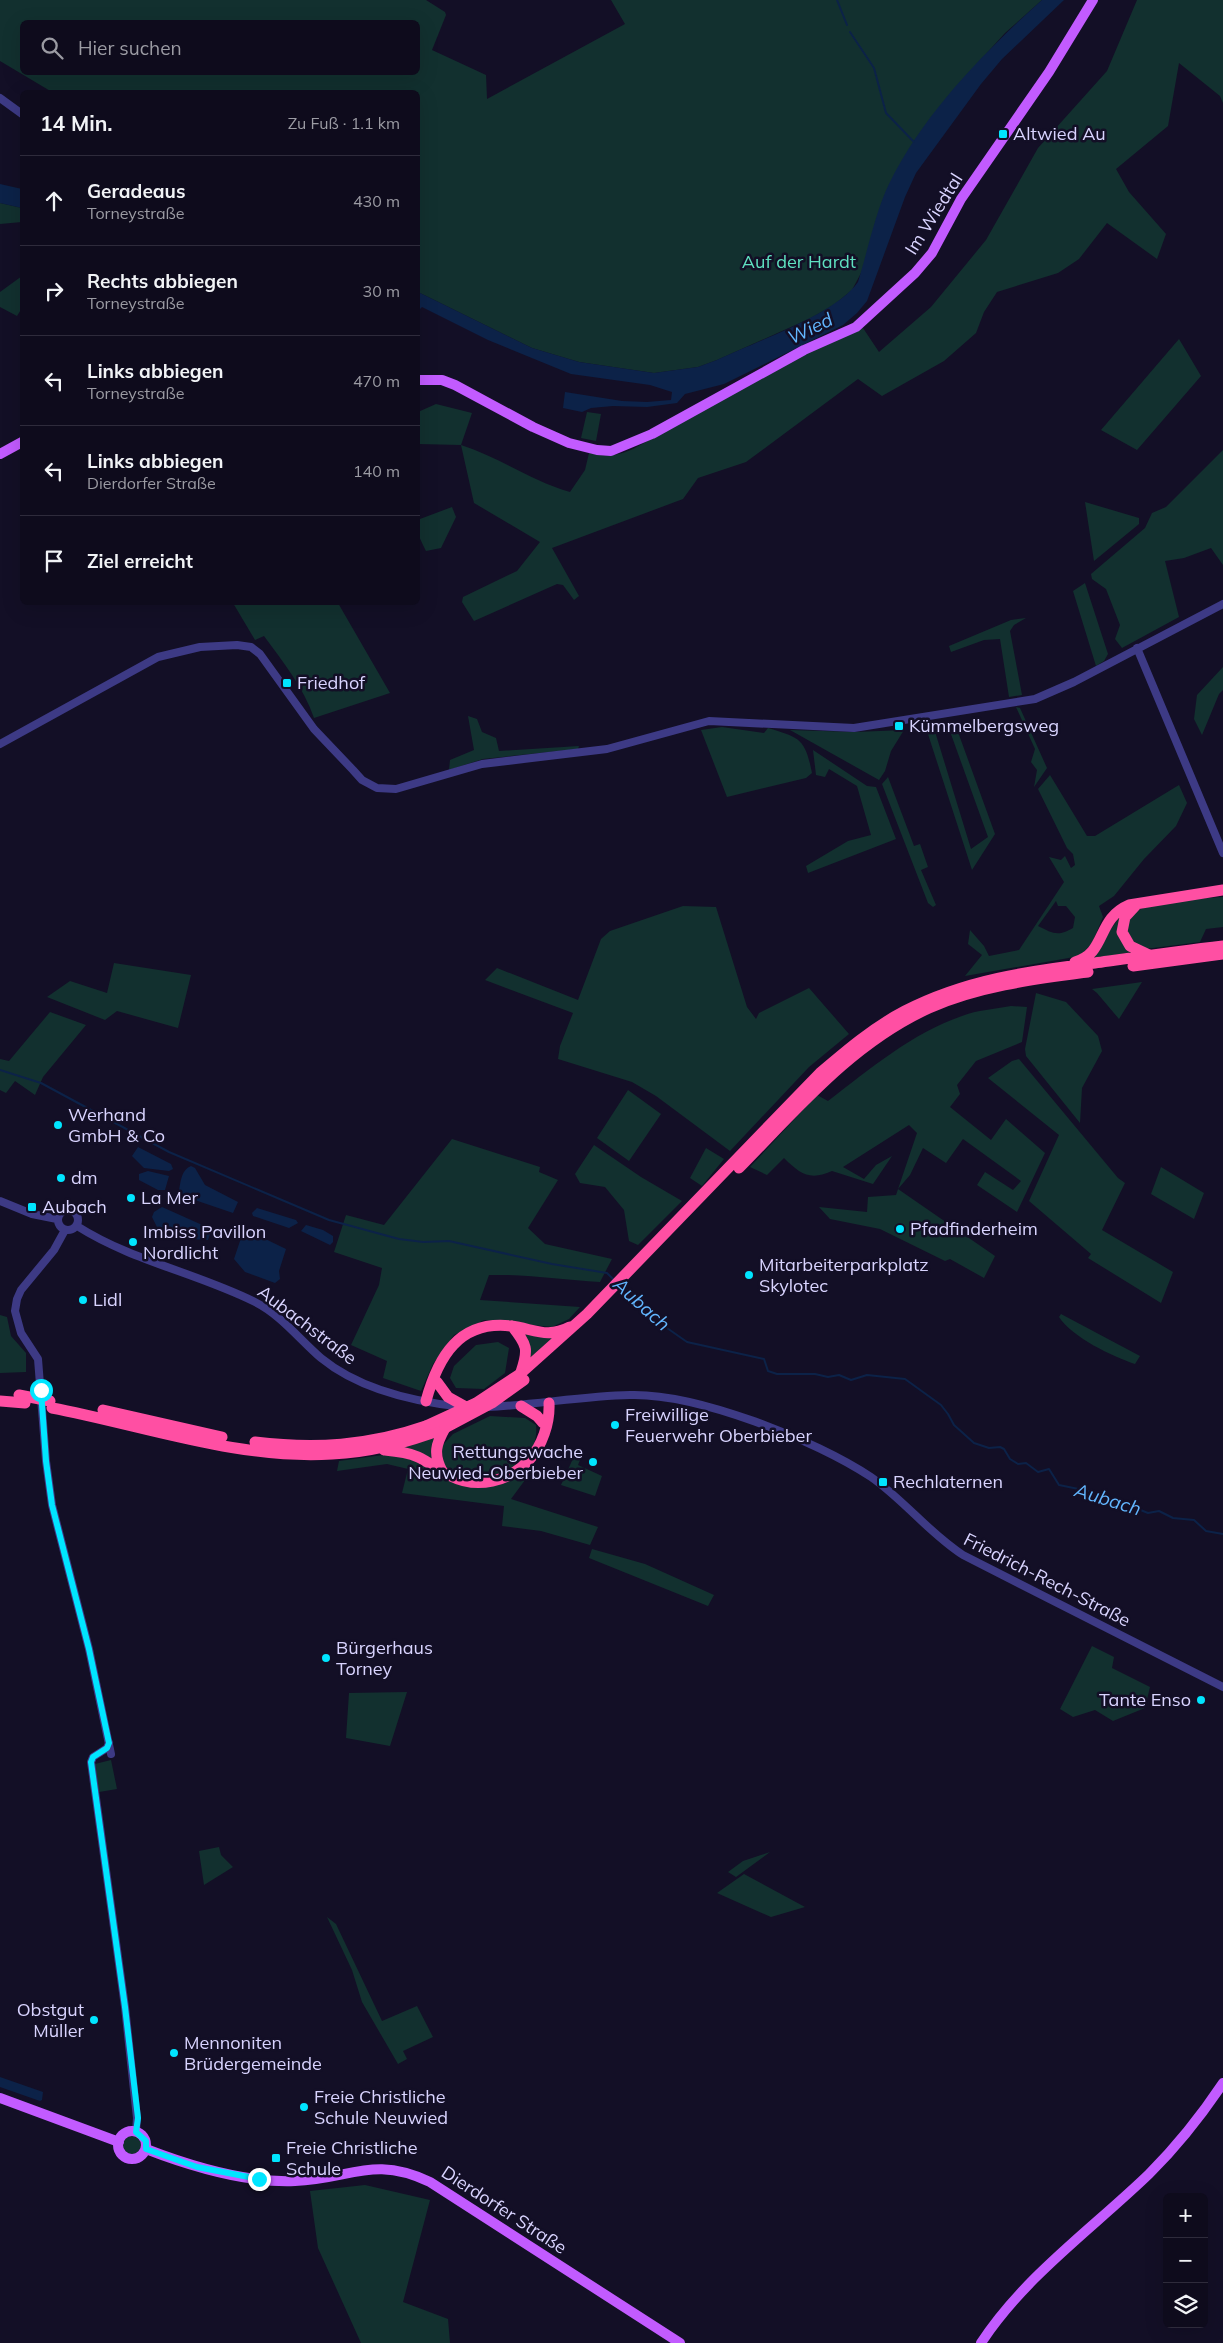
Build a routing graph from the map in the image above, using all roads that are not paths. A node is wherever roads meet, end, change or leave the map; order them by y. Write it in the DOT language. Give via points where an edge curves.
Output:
graph roads {
  1 [pos="1093,0"];
  2 [pos="0,98"];
  3 [pos="20,113"];
  4 [pos="420,380"];
  5 [pos="20,443"];
  6 [pos="0,454"];
  7 [pos="1223,604"];
  8 [pos="1137,648"];
  9 [pos="0,744"];
  10 [pos="1223,853"];
  11 [pos="1223,890"];
  12 [pos="1137,904"];
  13 [pos="1223,946"];
  14 [pos="1223,954"];
  15 [pos="1151,956"];
  16 [pos="1049,969"];
  17 [pos="777,1123"];
  18 [pos="0,1201"];
  19 [pos="57,1219"];
  20 [pos="77,1226"];
  21 [pos="64,1230"];
  22 [pos="590,1316"];
  23 [pos="578,1323"];
  24 [pos="512,1326"];
  25 [pos="437,1370"];
  26 [pos="522,1377"];
  27 [pos="437,1382"];
  28 [pos="0,1394"];
  29 [pos="22,1399"];
  30 [pos="0,1401"];
  31 [pos="426,1401"];
  32 [pos="51,1404"];
  33 [pos="549,1404"];
  34 [pos="521,1406"];
  35 [pos="466,1407"];
  36 [pos="708,1408"];
  37 [pos="543,1423"];
  38 [pos="445,1428"];
  39 [pos="541,1441"];
  40 [pos="368,1450"];
  41 [pos="442,1471"];
  42 [pos="1223,1687"];
  43 [pos="109,1743"];
  44 [pos="111,1754"];
  45 [pos="1223,2083"];
  46 [pos="0,2098"];
  47 [pos="136,2132"];
  48 [pos="119,2142"];
  49 [pos="146,2149"];
  50 [pos="680,2343"];
  51 [pos="981,2343"];
  1 -- 4 [label="main road, Im Wiedtal" via="1044,80 961,199 932,253 916,273 856,327 804,350 652,434 611,451 569,443 442,380"];
  2 -- 3 [label="street"];
  5 -- 6 [label="main road"];
  7 -- 8 [label="street"];
  8 -- 9 [label="street" via="1061,689 1019,702 854,728 709,721 608,749 482,764 396,789 382,790 362,780 319,735 260,654 251,647 237,645 200,647 158,657"];
  8 -- 10 [label="street"];
  11 -- 12 [label="highway"];
  12 -- 15 [label="highway" via="1125,917 1122,932 1130,946"];
  12 -- 16 [label="highway" via="1122,908 1111,916 1088,957"];
  13 -- 15 [label="highway"];
  14 -- 17 [label="highway" via="1024,981 961,996 931,1007 856,1053"];
  15 -- 16 [label="highway"];
  16 -- 17 [label="highway" via="975,983 904,1011 852,1046 820,1074"];
  17 -- 22 [label="highway"];
  18 -- 19 [label="street" via="32,1214"];
  19 -- 20 [label="street" via="62,1212 72,1210 79,1219"];
  19 -- 21 [label="street"];
  20 -- 21 [label="street"];
  20 -- 31 [label="street, Aubachstraße" via="98,1239 258,1303 322,1359 354,1378 392,1394"];
  21 -- 43 [label="street" via="54,1250 21,1290 15,1311 21,1333 38,1359 52,1505"];
  22 -- 23 [label="highway"];
  22 -- 26 [label="highway"];
  23 -- 24 [label="highway" via="547,1334"];
  23 -- 26 [label="highway"];
  24 -- 25 [label="highway" via="491,1326 465,1335 445,1353"];
  24 -- 26 [label="highway" via="526,1345"];
  25 -- 27 [label="highway"];
  25 -- 31 [label="highway"];
  26 -- 32 [label="highway, bridge" via="426,1426 358,1444 294,1446 231,1439"];
  26 -- 38 [label="highway, bridge" via="492,1403"];
  27 -- 31 [label="highway" via="435,1394"];
  27 -- 35 [label="highway" via="448,1397"];
  28 -- 29 [label="highway"];
  29 -- 30 [label="highway"];
  29 -- 32 [label="highway, bridge"];
  31 -- 35 [label="street, Aubachstraße"];
  32 -- 40 [label="highway" via="252,1450 317,1455"];
  33 -- 34 [label="street, Aubachstraße"];
  33 -- 36 [label="street, Aubachstraße" via="631,1395 659,1396"];
  33 -- 37 [label="highway" via="543,1411"];
  33 -- 39 [label="highway" via="546,1430"];
  34 -- 35 [label="street, Aubachstraße"];
  34 -- 37 [label="highway"];
  36 -- 42 [label="street, Friedrich-Rech-Straße" via="766,1427 846,1462 881,1485 936,1536 963,1555"];
  37 -- 39 [label="highway"];
  38 -- 40 [label="highway"];
  38 -- 41 [label="highway" via="435,1456"];
  39 -- 41 [label="highway" via="525,1464 496,1481 463,1481"];
  40 -- 41 [label="highway" via="409,1453"];
  43 -- 44 [label="street"];
  43 -- 47 [label="street" via="91,1762 125,2007 138,2118"];
  45 -- 51 [label="main road" via="1188,2132 1148,2174 1060,2253 994,2323"];
  46 -- 48 [label="main road"];
  47 -- 48 [label="main road" via="124,2134"];
  47 -- 49 [label="main road" via="146,2141"];
  48 -- 49 [label="main road" via="119,2150 128,2159 141,2157"];
  49 -- 50 [label="main road, Dierdorfer Straße" via="197,2167 267,2180 302,2180 374,2168 414,2174"];
}
